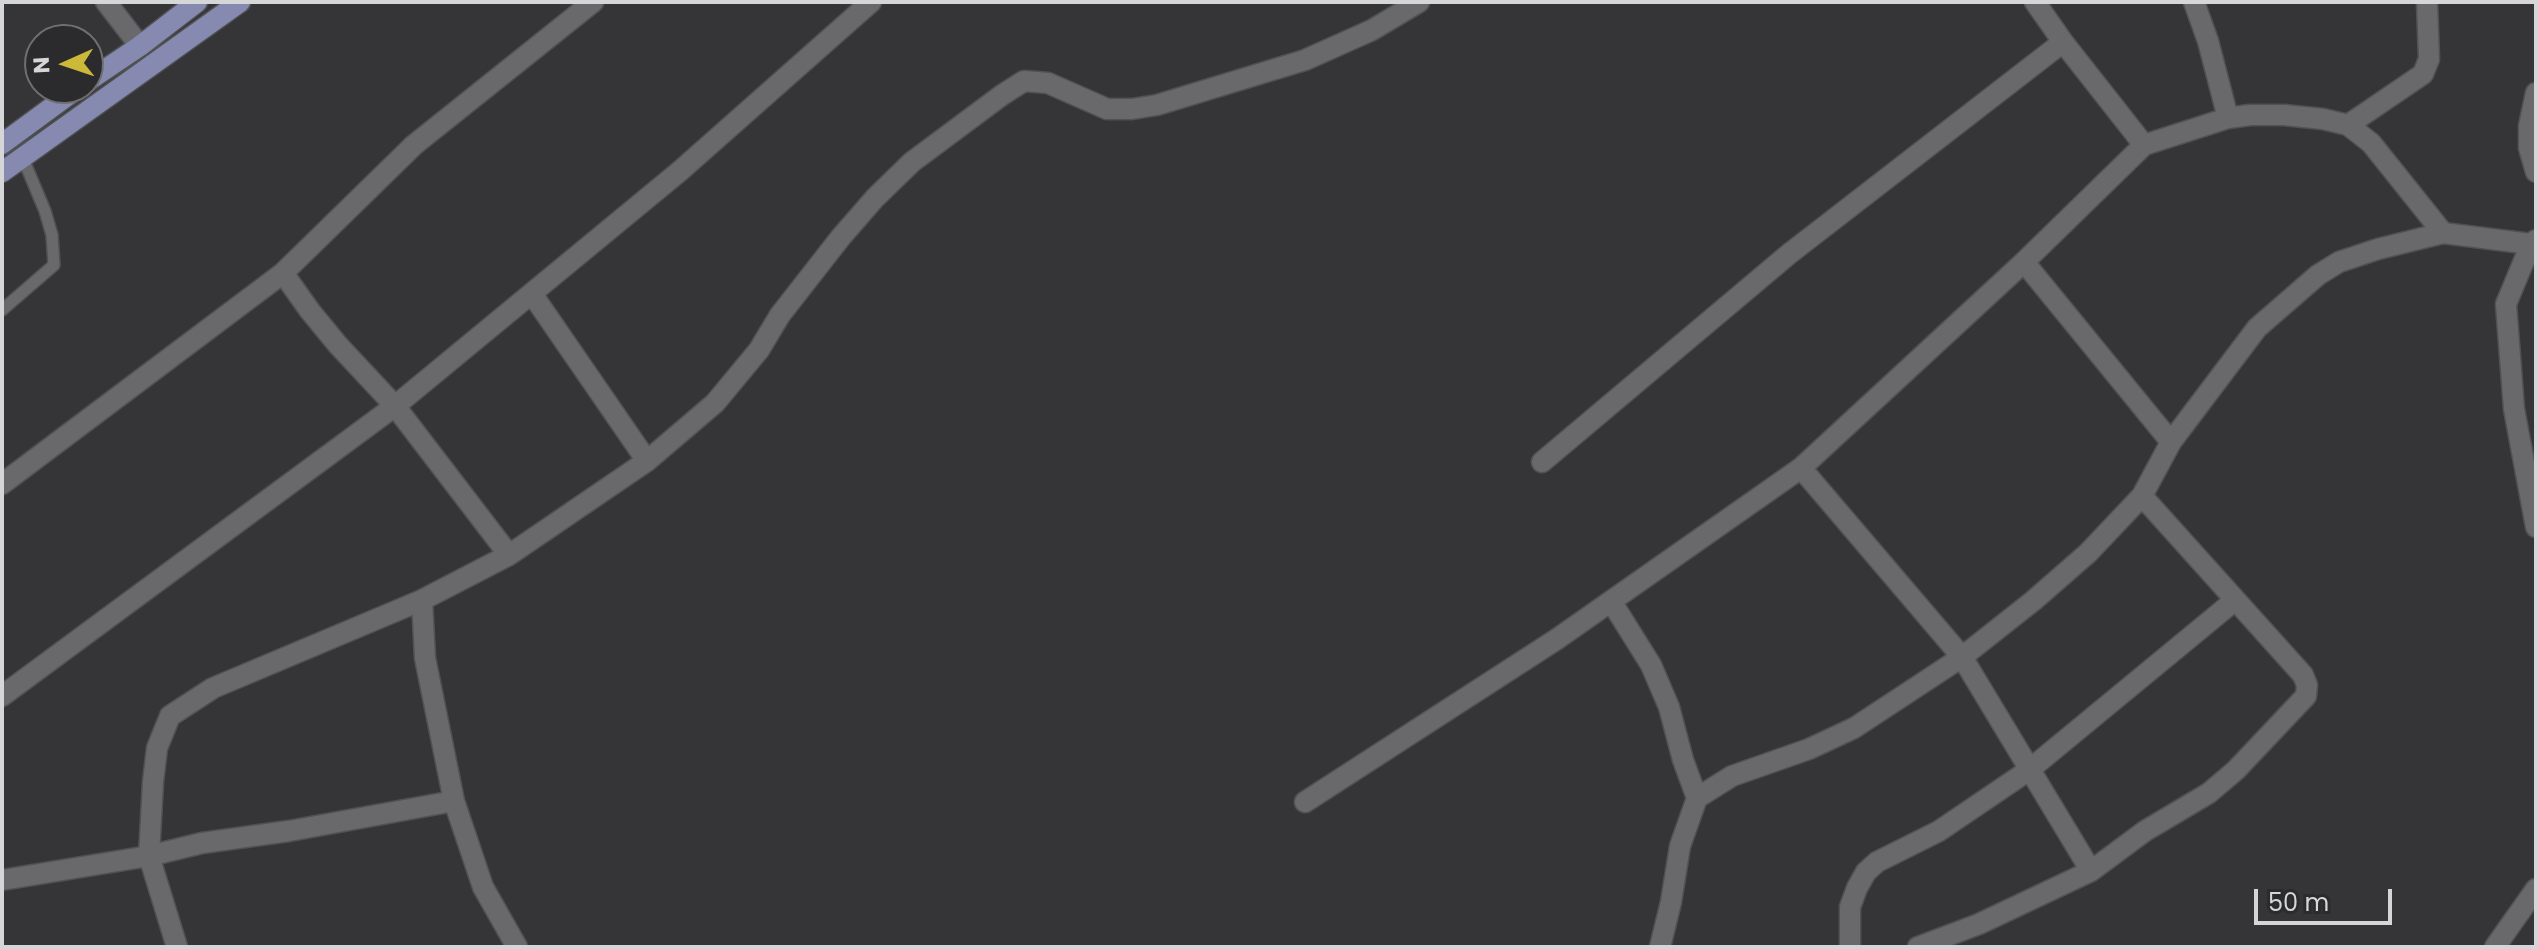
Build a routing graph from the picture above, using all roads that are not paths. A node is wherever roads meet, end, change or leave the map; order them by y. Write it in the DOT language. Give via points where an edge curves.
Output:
graph roads {
  1 [pos="106,2"];
  2 [pos="197,2"];
  3 [pos="240,2"];
  4 [pos="593,2"];
  5 [pos="871,2"];
  6 [pos="1419,2"];
  7 [pos="2035,2"];
  8 [pos="2194,2"];
  9 [pos="2427,2"];
  10 [pos="567,10"];
  11 [pos="2063,42"];
  12 [pos="140,46"];
  13 [pos="104,70"];
  14 [pos="2536,93"];
  15 [pos="56,104"];
  16 [pos="2228,118"];
  17 [pos="2348,125"];
  18 [pos="2,144"];
  19 [pos="2144,145"];
  20 [pos="22,156"];
  21 [pos="2,172"];
  22 [pos="2536,172"];
  23 [pos="2443,233"];
  24 [pos="2533,242"];
  25 [pos="2024,262"];
  26 [pos="283,273"];
  27 [pos="532,294"];
  28 [pos="2,310"];
  29 [pos="395,406"];
  30 [pos="2171,442"];
  31 [pos="647,461"];
  32 [pos="1542,462"];
  33 [pos="1801,468"];
  34 [pos="2,484"];
  35 [pos="2142,496"];
  36 [pos="2536,527"];
  37 [pos="509,555"];
  38 [pos="422,600"];
  39 [pos="1611,601"];
  40 [pos="2234,601"];
  41 [pos="1962,657"];
  42 [pos="2,696"];
  43 [pos="2029,770"];
  44 [pos="1697,798"];
  45 [pos="454,801"];
  46 [pos="1305,802"];
  47 [pos="149,856"];
  48 [pos="2091,871"];
  49 [pos="2,880"];
  50 [pos="2536,889"];
  51 [pos="177,947"];
  52 [pos="517,947"];
  53 [pos="1660,947"];
  54 [pos="1850,947"];
  55 [pos="1918,947"];
  56 [pos="2495,947"];
  1 -- 12 [label="street"];
  2 -- 12 [label="main road"];
  3 -- 20 [label="main road"];
  4 -- 10 [label="street"];
  5 -- 27 [label="street"];
  6 -- 31 [label="street" via="1305,60 1157,105 1107,109 1048,83 1024,81 912,162 875,198 715,403"];
  7 -- 11 [label="street"];
  8 -- 16 [label="street"];
  9 -- 17 [label="street" via="2429,59 2423,74"];
  10 -- 26 [label="street" via="414,145"];
  11 -- 19 [label="street"];
  11 -- 32 [label="street" via="1789,254"];
  12 -- 13 [label="main road"];
  14 -- 22 [label="street" via="2529,126"];
  15 -- 18 [label="main road"];
  16 -- 17 [label="street" via="2284,115"];
  16 -- 19 [label="street"];
  17 -- 23 [label="street" via="2371,143"];
  19 -- 25 [label="street"];
  20 -- 21 [label="main road"];
  20 -- 28 [label="lane" via="45,211 54,265"];
  23 -- 24 [label="street"];
  23 -- 30 [label="street" via="2339,262 2318,275 2257,328"];
  24 -- 36 [label="street" via="2506,304 2514,409"];
  25 -- 30 [label="street"];
  25 -- 33 [label="street"];
  26 -- 29 [label="street" via="338,345"];
  26 -- 34 [label="street"];
  27 -- 29 [label="street"];
  27 -- 31 [label="street"];
  29 -- 37 [label="street"];
  29 -- 42 [label="street"];
  30 -- 35 [label="street"];
  31 -- 37 [label="street"];
  33 -- 39 [label="street"];
  33 -- 41 [label="street"];
  35 -- 40 [label="street"];
  35 -- 41 [label="street" via="2088,553"];
  37 -- 38 [label="street"];
  38 -- 45 [label="street" via="425,658"];
  38 -- 47 [label="street" via="213,688 170,716 157,748"];
  39 -- 44 [label="street" via="1651,665"];
  39 -- 46 [label="street"];
  40 -- 43 [label="street"];
  40 -- 48 [label="street" via="2303,675 2306,696 2209,793"];
  41 -- 43 [label="street"];
  41 -- 44 [label="street" via="1854,728 1732,776"];
  43 -- 48 [label="street"];
  43 -- 54 [label="street" via="1866,872 1850,907"];
  44 -- 53 [label="street" via="1680,846"];
  45 -- 47 [label="street"];
  45 -- 52 [label="street" via="483,887"];
  47 -- 49 [label="street"];
  47 -- 51 [label="street"];
  48 -- 55 [label="street"];
  50 -- 56 [label="street"];
}
